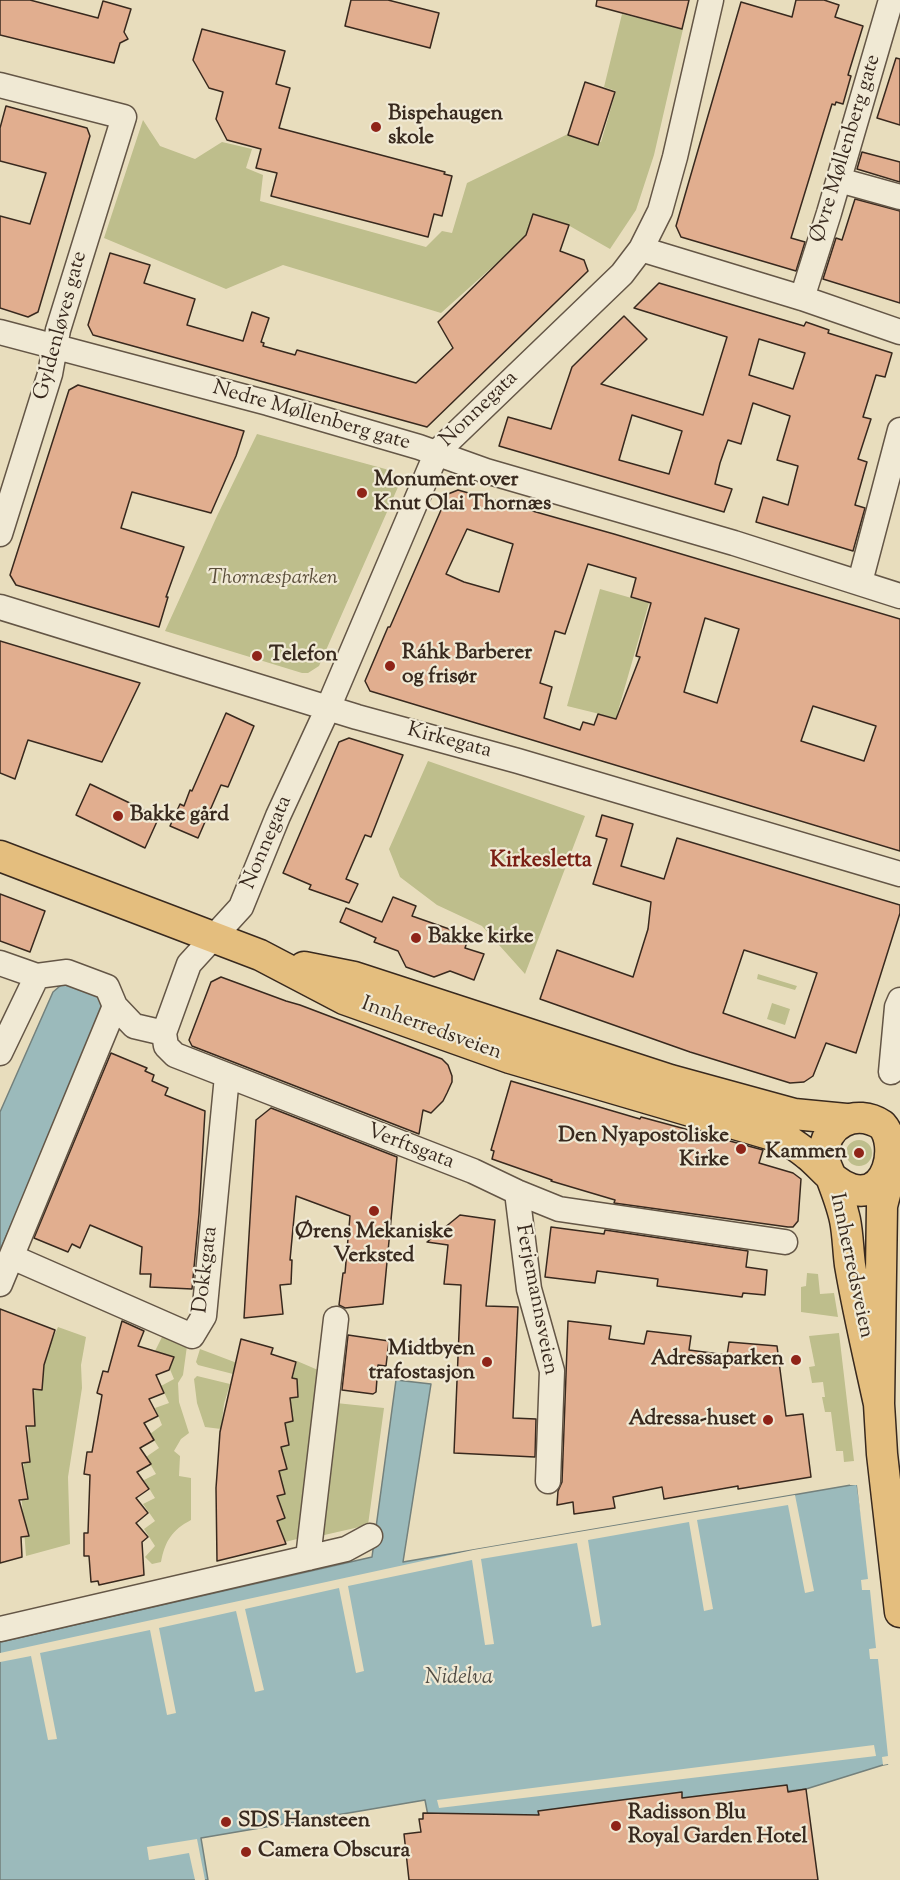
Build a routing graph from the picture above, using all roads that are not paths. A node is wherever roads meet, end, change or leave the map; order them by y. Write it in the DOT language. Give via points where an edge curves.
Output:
graph roads {
  1 [pos="711,0"];
  2 [pos="891,0"];
  3 [pos="0,85"];
  4 [pos="839,180"];
  5 [pos="900,197"];
  6 [pos="641,249"];
  7 [pos="802,298"];
  8 [pos="0,332"];
  9 [pos="900,332"];
  10 [pos="55,347"];
  11 [pos="900,430"];
  12 [pos="436,452"];
  13 [pos="0,534"];
  14 [pos="860,582"];
  15 [pos="900,596"];
  16 [pos="0,606"];
  17 [pos="328,708"];
  18 [pos="0,856"];
  19 [pos="900,874"];
  20 [pos="214,936"];
  21 [pos="272,960"];
  22 [pos="0,963"];
  23 [pos="37,976"];
  24 [pos="900,1000"];
  25 [pos="115,1006"];
  26 [pos="164,1034"];
  27 [pos="0,1053"];
  28 [pos="891,1072"];
  29 [pos="227,1076"];
  30 [pos="846,1119"];
  31 [pos="895,1168"];
  32 [pos="831,1176"];
  33 [pos="517,1192"];
  34 [pos="785,1242"];
  35 [pos="12,1257"];
  36 [pos="0,1284"];
  37 [pos="336,1319"];
  38 [pos="879,1404"];
  39 [pos="548,1481"];
  40 [pos="370,1536"];
  41 [pos="308,1558"];
  42 [pos="900,1612"];
  43 [pos="0,1629"];
  1 -- 6 [label="street, Nonnegata" via="660,211"];
  2 -- 4 [label="street, Øvre Møllenberg gate"];
  3 -- 10 [label="street, Gyldenløves gate" via="124,117"];
  4 -- 5 [label="street"];
  4 -- 7 [label="street, Øvre Møllenberg gate"];
  6 -- 7 [label="street"];
  6 -- 12 [label="street, Nonnegata" via="622,274"];
  7 -- 9 [label="street"];
  8 -- 10 [label="street, Nedre Møllenberg gate"];
  10 -- 12 [label="street, Nedre Møllenberg gate"];
  10 -- 13 [label="street, Gyldenløves gate"];
  11 -- 14 [label="street"];
  12 -- 14 [label="street, Nedre Møllenberg gate" via="486,471"];
  12 -- 17 [label="street, Nonnegata"];
  14 -- 15 [label="street, Nedre Møllenberg gate"];
  16 -- 17 [label="street, Kirkegata"];
  17 -- 19 [label="street, Kirkegata"];
  17 -- 20 [label="street, Nonnegata" via="241,907"];
  18 -- 20 [label="main road, Innherredsveien"];
  20 -- 21 [label="main road, Innherredsveien"];
  20 -- 26 [label="street" via="189,964"];
  21 -- 30 [label="main road, Innherredsveien" via="354,977 794,1114"];
  21 -- 32 [label="main road, Innherredsveien" via="344,999 510,1058 786,1139"];
  22 -- 23 [label="street"];
  23 -- 25 [label="street" via="67,972 107,987"];
  23 -- 27 [label="street"];
  24 -- 28 [label="street"];
  25 -- 26 [label="street" via="134,1026"];
  25 -- 35 [label="street"];
  26 -- 29 [label="street, Verftsgata" via="166,1046 175,1055"];
  29 -- 33 [label="street, Verftsgata"];
  29 -- 35 [label="street, Dokkgata" via="204,1316 192,1336"];
  30 -- 31 [label="main road" via="867,1117 884,1125 897,1152"];
  30 -- 32 [label="main road" via="836,1126 825,1144 824,1156"];
  31 -- 32 [label="main road" via="881,1183 858,1190"];
  31 -- 38 [label="main road, Innherredsveien" via="882,1206"];
  32 -- 38 [label="main road, Innherredsveien" via="845,1219 850,1265"];
  33 -- 34 [label="street, Verftsgata" via="559,1209"];
  33 -- 39 [label="street, Ferjemannsveien" via="529,1289 552,1371"];
  35 -- 36 [label="street"];
  37 -- 41 [label="street"];
  38 -- 42 [label="main road"];
  40 -- 41 [label="street" via="346,1549"];
  41 -- 43 [label="street"];
}
